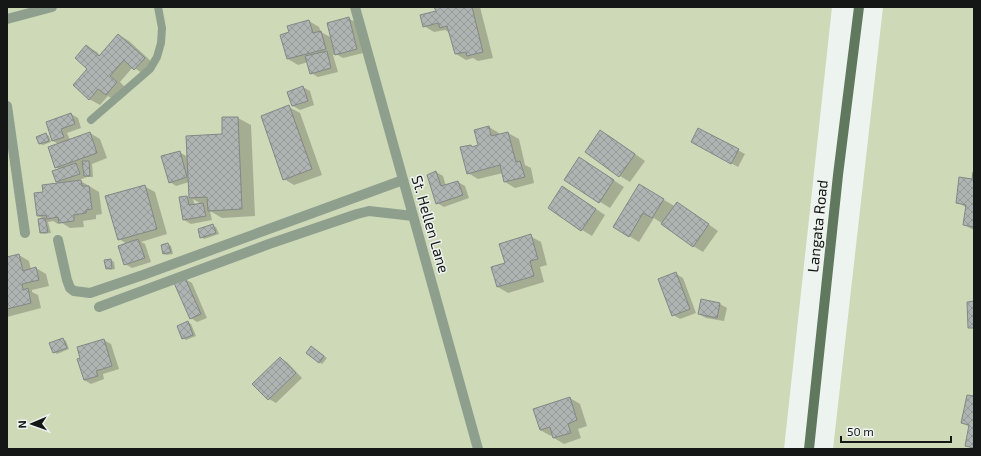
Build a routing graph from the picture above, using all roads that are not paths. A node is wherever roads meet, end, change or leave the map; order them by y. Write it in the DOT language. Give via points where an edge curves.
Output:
graph roads {
  1 [pos="52,7"];
  2 [pos="158,7"];
  3 [pos="355,7"];
  4 [pos="859,7"];
  5 [pos="7,19"];
  6 [pos="7,106"];
  7 [pos="91,120"];
  8 [pos="403,180"];
  9 [pos="413,216"];
  10 [pos="25,233"];
  11 [pos="58,240"];
  12 [pos="99,307"];
  13 [pos="478,449"];
  14 [pos="809,449"];
  1 -- 5 [label="street"];
  2 -- 7 [label="lane" via="162,28 161,43 150,69"];
  3 -- 8 [label="street, St. Hellen Lane"];
  4 -- 14 [label="main road, Langata Road" via="837,182"];
  6 -- 10 [label="street"];
  8 -- 9 [label="street, St. Hellen Lane"];
  8 -- 11 [label="street" via="90,293 74,292 70,288"];
  9 -- 12 [label="street" via="369,211 357,214"];
  9 -- 13 [label="street, St. Hellen Lane"];
}
